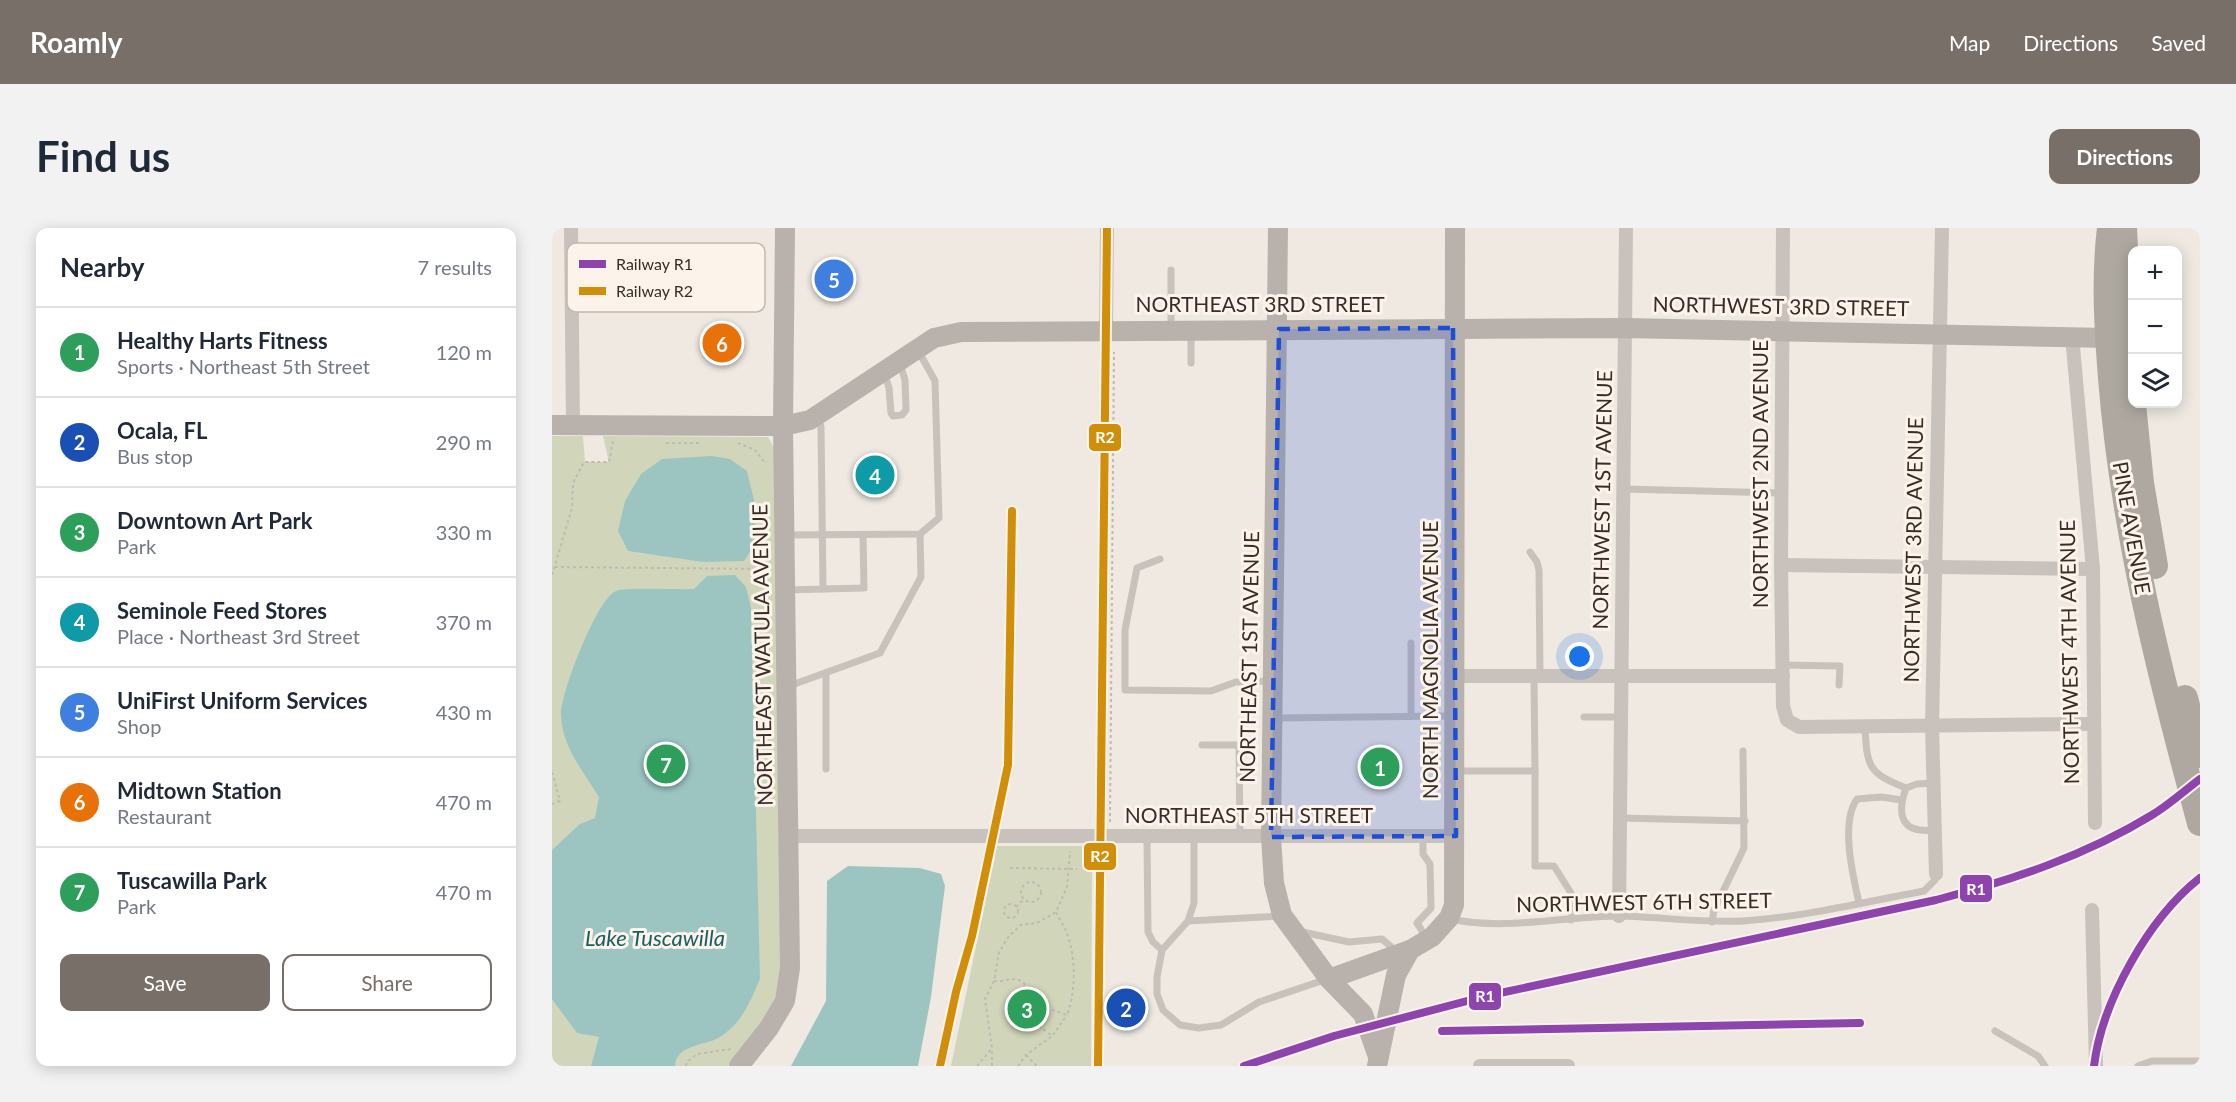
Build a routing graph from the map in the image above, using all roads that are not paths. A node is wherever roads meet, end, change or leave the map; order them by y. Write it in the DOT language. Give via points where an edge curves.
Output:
graph roads {
  1 [pos="571,228"];
  2 [pos="785,228"];
  3 [pos="1107,228"];
  4 [pos="1278,228"];
  5 [pos="1455,228"];
  6 [pos="1626,228"];
  7 [pos="1783,228"];
  8 [pos="1942,228"];
  9 [pos="2110,228"];
  10 [pos="2124,228"];
  11 [pos="571,243"];
  12 [pos="1171,270"];
  13 [pos="572,312"];
  14 [pos="1453,328"];
  15 [pos="1625,328"];
  16 [pos="1191,329"];
  17 [pos="1279,329"];
  18 [pos="1106,330"];
  19 [pos="1171,330"];
  20 [pos="1781,332"];
  21 [pos="1941,333"];
  22 [pos="2072,336"];
  23 [pos="2108,338"];
  24 [pos="918,349"];
  25 [pos="2131,354"];
  26 [pos="1191,363"];
  27 [pos="892,367"];
  28 [pos="2133,408"];
  29 [pos="817,415"];
  30 [pos="552,425"];
  31 [pos="573,425"];
  32 [pos="783,426"];
  33 [pos="1624,489"];
  34 [pos="1781,493"];
  35 [pos="920,534"];
  36 [pos="785,535"];
  37 [pos="823,535"];
  38 [pos="863,535"];
  39 [pos="1530,552"];
  40 [pos="1161,559"];
  41 [pos="1781,565"];
  42 [pos="1934,565"];
  43 [pos="2093,569"];
  44 [pos="823,589"];
  45 [pos="786,590"];
  46 [pos="1411,643"];
  47 [pos="1782,671"];
  48 [pos="825,673"];
  49 [pos="1537,675"];
  50 [pos="1622,675"];
  51 [pos="1456,676"];
  52 [pos="1274,681"];
  53 [pos="1839,685"];
  54 [pos="787,687"];
  55 [pos="1456,715"];
  56 [pos="1411,716"];
  57 [pos="1584,717"];
  58 [pos="1621,717"];
  59 [pos="1274,718"];
  60 [pos="2092,724"];
  61 [pos="1932,726"];
  62 [pos="1865,727"];
  63 [pos="2190,742"];
  64 [pos="1202,745"];
  65 [pos="1743,751"];
  66 [pos="825,769"];
  67 [pos="1456,771"];
  68 [pos="1535,771"];
  69 [pos="1934,783"];
  70 [pos="1906,788"];
  71 [pos="1902,800"];
  72 [pos="1620,818"];
  73 [pos="1745,820"];
  74 [pos="2095,823"];
  75 [pos="2200,823"];
  76 [pos="1935,830"];
  77 [pos="789,836"];
  78 [pos="1423,836"];
  79 [pos="1456,836"];
  80 [pos="1147,837"];
  81 [pos="1194,837"];
  82 [pos="1240,837"];
  83 [pos="1271,837"];
  84 [pos="1936,874"];
  85 [pos="1859,903"];
  86 [pos="2092,910"];
  87 [pos="1619,916"];
  88 [pos="1449,918"];
  89 [pos="1571,920"];
  90 [pos="1188,921"];
  91 [pos="1286,922"];
  92 [pos="1712,922"];
  93 [pos="1428,939"];
  94 [pos="1162,950"];
  95 [pos="1405,952"];
  96 [pos="1329,979"];
  97 [pos="1995,1031"];
  98 [pos="737,1057"];
  99 [pos="1377,1060"];
  100 [pos="2200,1061"];
  101 [pos="1568,1065"];
  102 [pos="1480,1066"];
  103 [pos="2045,1066"];
  104 [pos="2096,1066"];
  105 [pos="2138,1066"];
  1 -- 11 [label="street"];
  2 -- 32 [label="street, NORTHEAST WATULA AVENUE"];
  3 -- 18 [label="street"];
  4 -- 17 [label="street, NORTHEAST 1ST AVENUE"];
  5 -- 14 [label="street, NORTH MAGNOLIA AVENUE"];
  6 -- 15 [label="street, NORTHWEST 1ST AVENUE"];
  7 -- 20 [label="street, NORTHWEST 2ND AVENUE"];
  8 -- 21 [label="street, NORTHWEST 3RD AVENUE"];
  9 -- 23 [label="highway, PINE AVENUE" via="2105,267"];
  10 -- 25 [label="highway"];
  12 -- 19 [label="lane"];
  13 -- 31 [label="street"];
  14 -- 15 [label="street, NORTHWEST 3RD STREET"];
  14 -- 17 [label="street, NORTHEAST 3RD STREET"];
  14 -- 51 [label="street, NORTH MAGNOLIA AVENUE"];
  15 -- 20 [label="street, NORTHWEST 3RD STREET"];
  15 -- 33 [label="street, NORTHWEST 1ST AVENUE"];
  16 -- 17 [label="street, NORTHEAST 3RD STREET"];
  16 -- 19 [label="street, NORTHEAST 3RD STREET"];
  16 -- 26 [label="lane"];
  17 -- 52 [label="street, NORTHEAST 1ST AVENUE"];
  18 -- 19 [label="street, NORTHEAST 3RD STREET"];
  18 -- 24 [label="street, NORTHEAST 3RD STREET" via="961,332 934,338"];
  20 -- 21 [label="street, NORTHWEST 3RD STREET"];
  20 -- 34 [label="street, NORTHWEST 2ND AVENUE"];
  21 -- 22 [label="street, NORTHWEST 3RD STREET"];
  21 -- 42 [label="street, NORTHWEST 3RD AVENUE"];
  22 -- 23 [label="street, NORTHWEST 3RD STREET"];
  22 -- 43 [label="street, NORTHWEST 4TH AVENUE"];
  23 -- 63 [label="highway, PINE AVENUE" via="2122,485 2145,607"];
  24 -- 27 [label="street, NORTHEAST 3RD STREET"];
  24 -- 35 [label="lane" via="935,381 939,518"];
  27 -- 27 [label="lane" via="906,387 906,410 902,415 893,416"];
  27 -- 29 [label="street, NORTHEAST 3RD STREET"];
  28 -- 63 [label="highway, PINE AVENUE" via="2149,539"];
  29 -- 32 [label="street, NORTHEAST 3RD STREET"];
  29 -- 37 [label="lane" via="821,427"];
  30 -- 31 [label="street, NORTHEAST 3RD STREET"];
  31 -- 32 [label="street, NORTHEAST 3RD STREET"];
  32 -- 36 [label="street, NORTHEAST WATULA AVENUE"];
  33 -- 34 [label="lane"];
  33 -- 50 [label="street, NORTHWEST 1ST AVENUE"];
  34 -- 41 [label="street, NORTHWEST 2ND AVENUE"];
  35 -- 38 [label="lane"];
  35 -- 48 [label="lane" via="921,577 880,652"];
  36 -- 37 [label="lane"];
  36 -- 45 [label="street, NORTHEAST WATULA AVENUE"];
  37 -- 38 [label="lane"];
  37 -- 44 [label="lane"];
  38 -- 44 [label="lane" via="864,588"];
  39 -- 49 [label="lane" via="1539,570"];
  40 -- 52 [label="lane" via="1137,568 1125,630 1125,690 1211,691 1236,682"];
  41 -- 42 [label="street"];
  41 -- 47 [label="street, NORTHWEST 2ND AVENUE"];
  42 -- 43 [label="street"];
  42 -- 61 [label="street, NORTHWEST 3RD AVENUE"];
  43 -- 60 [label="street, NORTHWEST 4TH AVENUE"];
  44 -- 45 [label="lane"];
  45 -- 54 [label="street, NORTHEAST WATULA AVENUE"];
  46 -- 56 [label="lane"];
  47 -- 50 [label="street"];
  47 -- 53 [label="lane" via="1840,666"];
  47 -- 62 [label="street, NORTHWEST 2ND AVENUE" via="1786,720 1798,727"];
  48 -- 54 [label="lane"];
  48 -- 66 [label="lane"];
  49 -- 50 [label="street"];
  49 -- 51 [label="street"];
  49 -- 68 [label="lane"];
  50 -- 58 [label="street, NORTHWEST 1ST AVENUE"];
  51 -- 55 [label="street, NORTH MAGNOLIA AVENUE"];
  52 -- 59 [label="street, NORTHEAST 1ST AVENUE"];
  54 -- 77 [label="street, NORTHEAST WATULA AVENUE"];
  55 -- 56 [label="lane"];
  55 -- 67 [label="street, NORTH MAGNOLIA AVENUE"];
  56 -- 59 [label="lane"];
  57 -- 58 [label="lane"];
  58 -- 72 [label="street, NORTHWEST 1ST AVENUE"];
  59 -- 83 [label="street, NORTHEAST 1ST AVENUE"];
  60 -- 61 [label="street"];
  60 -- 74 [label="street, NORTHWEST 4TH AVENUE"];
  61 -- 62 [label="street"];
  61 -- 69 [label="street, NORTHWEST 3RD AVENUE"];
  62 -- 70 [label="lane" via="1869,765 1880,777"];
  63 -- 75 [label="highway, PINE AVENUE"];
  64 -- 82 [label="lane" via="1239,745"];
  65 -- 73 [label="lane"];
  67 -- 68 [label="lane"];
  67 -- 79 [label="street, NORTH MAGNOLIA AVENUE"];
  68 -- 89 [label="lane" via="1535,866 1554,866 1571,893"];
  69 -- 70 [label="lane"];
  69 -- 76 [label="street, NORTHWEST 3RD AVENUE"];
  70 -- 71 [label="lane"];
  71 -- 76 [label="lane" via="1903,820 1911,828"];
  71 -- 85 [label="lane" via="1868,797 1853,804 1849,814 1849,848"];
  72 -- 73 [label="lane"];
  72 -- 87 [label="street, NORTHWEST 1ST AVENUE"];
  73 -- 92 [label="lane" via="1744,848"];
  76 -- 84 [label="street, NORTHWEST 3RD AVENUE"];
  77 -- 80 [label="street, NORTHEAST 5TH STREET"];
  77 -- 98 [label="street, NORTHEAST WATULA AVENUE" via="790,968 785,1001 769,1028"];
  78 -- 79 [label="street, NORTHEAST 5TH STREET"];
  78 -- 83 [label="street, NORTHEAST 5TH STREET"];
  78 -- 93 [label="lane" via="1423,855 1430,864 1431,908 1417,923"];
  79 -- 88 [label="street, NORTH MAGNOLIA AVENUE" via="1454,905"];
  80 -- 81 [label="street, NORTHEAST 5TH STREET"];
  80 -- 94 [label="lane" via="1148,932"];
  81 -- 82 [label="street, NORTHEAST 5TH STREET"];
  81 -- 90 [label="lane" via="1194,903"];
  82 -- 83 [label="street, NORTHEAST 5TH STREET"];
  83 -- 91 [label="street, NORTHEAST 1ST AVENUE" via="1274,883"];
  84 -- 85 [label="lane, NORTHWEST 6TH STREET" via="1924,891"];
  85 -- 92 [label="lane, NORTHWEST 6TH STREET" via="1782,918"];
  86 -- 104 [label="street"];
  87 -- 89 [label="lane, NORTHWEST 6TH STREET"];
  87 -- 92 [label="lane, NORTHWEST 6TH STREET"];
  88 -- 89 [label="lane, NORTHWEST 6TH STREET" via="1469,923"];
  88 -- 93 [label="street"];
  90 -- 91 [label="lane"];
  90 -- 94 [label="lane"];
  91 -- 95 [label="lane" via="1349,942 1382,939"];
  91 -- 96 [label="street, NORTHEAST 1ST AVENUE"];
  93 -- 95 [label="street"];
  94 -- 96 [label="lane" via="1157,994 1163,1010 1180,1025 1221,1025 1259,1002"];
  95 -- 96 [label="street"];
  95 -- 99 [label="street"];
  96 -- 99 [label="street, NORTHEAST 1ST AVENUE" via="1363,1014"];
  97 -- 103 [label="lane" via="2038,1056"];
  100 -- 105 [label="lane" via="2152,1061"];
  101 -- 102 [label="street"];
}
